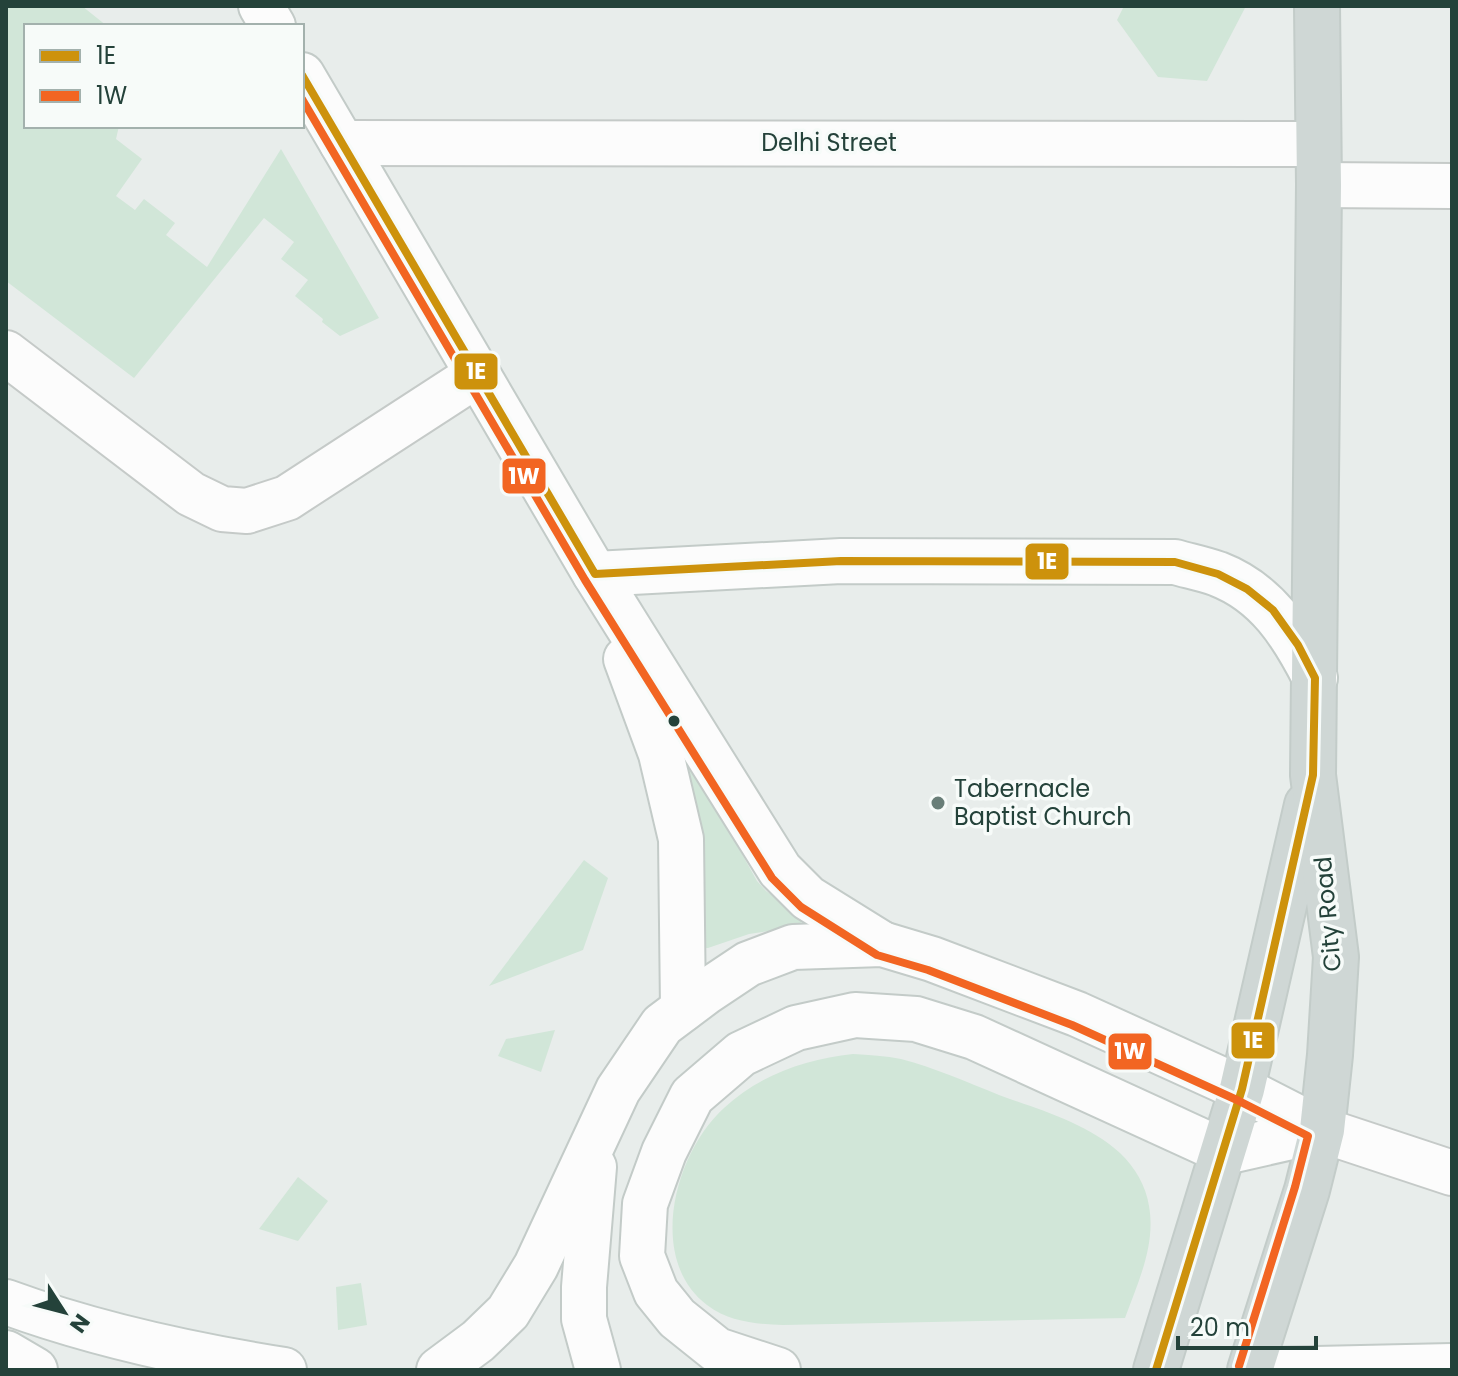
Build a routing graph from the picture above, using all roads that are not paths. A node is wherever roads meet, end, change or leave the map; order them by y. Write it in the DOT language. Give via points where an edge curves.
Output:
graph roads {
  1 [pos="261,6"];
  2 [pos="1317,6"];
  3 [pos="272,24"];
  4 [pos="304,78"];
  5 [pos="342,143"];
  6 [pos="1318,165"];
  7 [pos="1452,186"];
  8 [pos="6,353"];
  9 [pos="478,374"];
  10 [pos="595,574"];
  11 [pos="1315,678"];
  12 [pos="1313,775"];
  13 [pos="882,944"];
  14 [pos="683,1009"];
  15 [pos="1242,1089"];
  16 [pos="1322,1130"];
  17 [pos="597,1137"];
  18 [pos="1225,1152"];
  19 [pos="1452,1173"];
  20 [pos="6,1302"];
  21 [pos="6,1353"];
  22 [pos="1452,1366"];
  23 [pos="35,1370"];
  24 [pos="284,1370"];
  25 [pos="439,1370"];
  26 [pos="598,1370"];
  27 [pos="778,1370"];
  28 [pos="1156,1370"];
  29 [pos="1250,1370"];
  30 [pos="1269,1370"];
  1 -- 3 [label="street"];
  2 -- 6 [label="main road"];
  4 -- 5 [label="street"];
  5 -- 6 [label="street, Delhi Street"];
  5 -- 9 [label="street"];
  6 -- 7 [label="street, Delhi Street"];
  6 -- 11 [label="main road"];
  8 -- 9 [label="street" via="191,494 222,509 247,511 287,498"];
  9 -- 10 [label="street"];
  10 -- 11 [label="street" via="841,561 1175,562 1218,574 1273,610"];
  10 -- 13 [label="street" via="780,870 808,898"];
  10 -- 14 [label="street" via="673,797 681,839"];
  11 -- 12 [label="main road"];
  12 -- 15 [label="main road, City Road"];
  12 -- 16 [label="main road, City Road" via="1336,957"];
  13 -- 14 [label="street" via="793,947 748,964"];
  13 -- 15 [label="street" via="1077,1014"];
  14 -- 17 [label="street" via="662,1025 618,1090"];
  15 -- 16 [label="street"];
  15 -- 18 [label="main road, City Road"];
  16 -- 18 [label="street"];
  16 -- 19 [label="street"];
  16 -- 29 [label="main road, City Road"];
  17 -- 25 [label="street" via="536,1266 508,1312"];
  17 -- 26 [label="street" via="584,1319"];
  18 -- 27 [label="street" via="974,1037 916,1019 855,1015 796,1028 741,1054 692,1096 664,1152 645,1204 642,1256 656,1292 677,1318 717,1350"];
  18 -- 28 [label="main road, City Road"];
  20 -- 24 [label="street" via="145,1344"];
  21 -- 23 [label="street"];
  22 -- 30 [label="street"];
}
